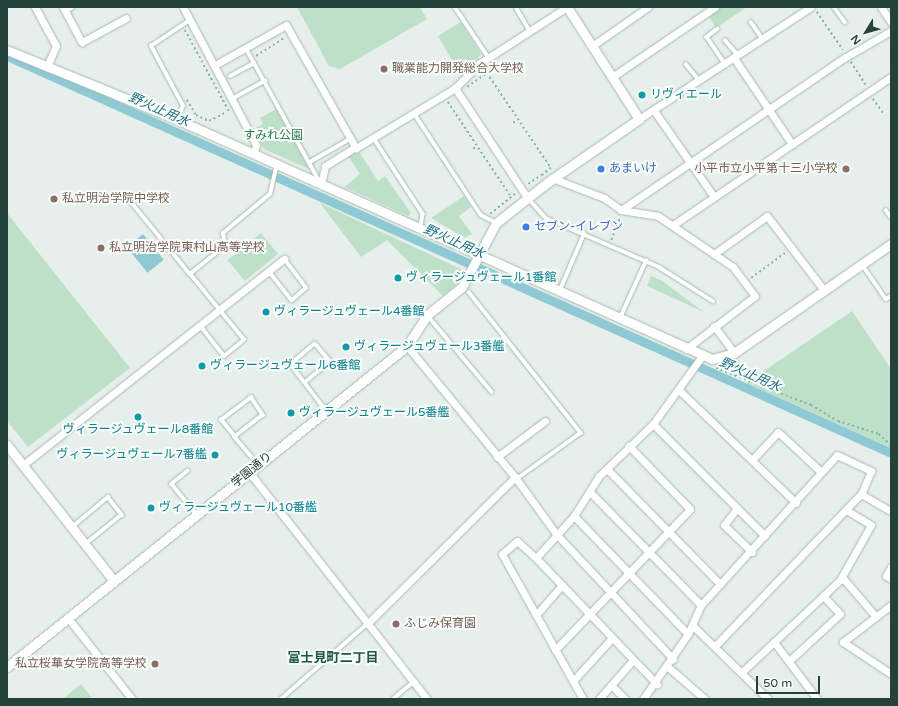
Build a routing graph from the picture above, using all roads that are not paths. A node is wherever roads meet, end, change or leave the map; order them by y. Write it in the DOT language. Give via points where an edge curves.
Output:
graph roads {
  1 [pos="35,7"];
  2 [pos="73,7"];
  3 [pos="455,7"];
  4 [pos="516,7"];
  5 [pos="567,7"];
  6 [pos="648,7"];
  7 [pos="715,7"];
  8 [pos="811,7"];
  9 [pos="834,7"];
  10 [pos="881,7"];
  11 [pos="185,8"];
  12 [pos="64,9"];
  13 [pos="126,18"];
  14 [pos="190,20"];
  15 [pos="751,22"];
  16 [pos="845,22"];
  17 [pos="891,22"];
  18 [pos="718,29"];
  19 [pos="530,31"];
  20 [pos="891,31"];
  21 [pos="763,39"];
  22 [pos="725,40"];
  23 [pos="592,46"];
  24 [pos="246,48"];
  25 [pos="7,49"];
  26 [pos="7,54"];
  27 [pos="736,57"];
  28 [pos="488,58"];
  29 [pos="254,63"];
  30 [pos="48,64"];
  31 [pos="686,64"];
  32 [pos="725,64"];
  33 [pos="212,67"];
  34 [pos="230,76"];
  35 [pos="612,77"];
  36 [pos="891,78"];
  37 [pos="265,81"];
  38 [pos="700,81"];
  39 [pos="457,91"];
  40 [pos="232,99"];
  41 [pos="768,109"];
  42 [pos="414,112"];
  43 [pos="655,112"];
  44 [pos="176,119"];
  45 [pos="639,119"];
  46 [pos="373,137"];
  47 [pos="350,139"];
  48 [pos="792,144"];
  49 [pos="355,147"];
  50 [pos="253,154"];
  51 [pos="310,162"];
  52 [pos="689,163"];
  53 [pos="277,164"];
  54 [pos="547,178"];
  55 [pos="321,184"];
  56 [pos="527,197"];
  57 [pos="714,197"];
  58 [pos="128,198"];
  59 [pos="622,210"];
  60 [pos="886,210"];
  61 [pos="891,217"];
  62 [pos="496,223"];
  63 [pos="673,225"];
  64 [pos="421,228"];
  65 [pos="584,234"];
  66 [pos="891,244"];
  67 [pos="714,254"];
  68 [pos="284,259"];
  69 [pos="476,260"];
  70 [pos="646,261"];
  71 [pos="861,263"];
  72 [pos="269,270"];
  73 [pos="190,274"];
  74 [pos="823,289"];
  75 [pos="469,292"];
  76 [pos="559,293"];
  77 [pos="891,296"];
  78 [pos="713,301"];
  79 [pos="218,310"];
  80 [pos="427,315"];
  81 [pos="619,319"];
  82 [pos="199,324"];
  83 [pos="714,326"];
  84 [pos="407,346"];
  85 [pos="686,349"];
  86 [pos="734,353"];
  87 [pos="698,363"];
  88 [pos="305,382"];
  89 [pos="680,391"];
  90 [pos="492,392"];
  91 [pos="325,409"];
  92 [pos="545,421"];
  93 [pos="653,424"];
  94 [pos="235,437"];
  95 [pos="7,445"];
  96 [pos="629,446"];
  97 [pos="497,457"];
  98 [pos="752,460"];
  99 [pos="258,464"];
  100 [pos="23,465"];
  101 [pos="607,469"];
  102 [pos="188,471"];
  103 [pos="248,472"];
  104 [pos="821,472"];
  105 [pos="516,478"];
  106 [pos="590,492"];
  107 [pos="861,494"];
  108 [pos="796,502"];
  109 [pos="737,508"];
  110 [pos="846,510"];
  111 [pos="891,511"];
  112 [pos="196,515"];
  113 [pos="574,516"];
  114 [pos="72,527"];
  115 [pos="671,532"];
  116 [pos="557,535"];
  117 [pos="765,536"];
  118 [pos="85,544"];
  119 [pos="649,551"];
  120 [pos="752,552"];
  121 [pos="536,558"];
  122 [pos="891,567"];
  123 [pos="629,570"];
  124 [pos="842,577"];
  125 [pos="891,579"];
  126 [pos="114,581"];
  127 [pos="720,584"];
  128 [pos="562,585"];
  129 [pos="610,592"];
  130 [pos="823,596"];
  131 [pos="701,605"];
  132 [pos="891,605"];
  133 [pos="536,615"];
  134 [pos="590,615"];
  135 [pos="876,617"];
  136 [pos="68,618"];
  137 [pos="367,624"];
  138 [pos="692,625"];
  139 [pos="688,634"];
  140 [pos="612,638"];
  141 [pos="774,642"];
  142 [pos="716,645"];
  143 [pos="556,650"];
  144 [pos="673,659"];
  145 [pos="633,660"];
  146 [pos="789,661"];
  147 [pos="7,667"];
  148 [pos="668,667"];
  149 [pos="743,671"];
  150 [pos="891,674"];
  151 [pos="573,681"];
  152 [pos="414,682"];
  153 [pos="657,684"];
  154 [pos="612,685"];
  155 [pos="701,698"];
  156 [pos="132,699"];
  157 [pos="282,699"];
  158 [pos="393,699"];
  159 [pos="427,699"];
  160 [pos="583,699"];
  161 [pos="599,699"];
  162 [pos="625,699"];
  163 [pos="644,699"];
  164 [pos="768,699"];
  165 [pos="817,699"];
  1 -- 30 [label="street" via="56,46"];
  2 -- 12 [label="lane"];
  3 -- 28 [label="lane"];
  4 -- 19 [label="lane"];
  5 -- 19 [label="street"];
  5 -- 23 [label="street"];
  6 -- 23 [label="street"];
  7 -- 35 [label="street"];
  8 -- 21 [label="street"];
  9 -- 16 [label="lane"];
  10 -- 17 [label="street"];
  11 -- 14 [label="street"];
  12 -- 13 [label="street" via="82,42"];
  14 -- 33 [label="street"];
  14 -- 44 [label="lane" via="151,46 182,103"];
  15 -- 21 [label="lane"];
  18 -- 32 [label="lane" via="707,37"];
  19 -- 28 [label="street"];
  20 -- 41 [label="street"];
  21 -- 27 [label="street"];
  22 -- 27 [label="lane"];
  23 -- 35 [label="street"];
  24 -- 29 [label="lane"];
  24 -- 33 [label="street"];
  24 -- 47 [label="street" via="286,25"];
  25 -- 26 [label="street"];
  25 -- 30 [label="street"];
  27 -- 32 [label="street"];
  27 -- 41 [label="street"];
  28 -- 39 [label="street"];
  29 -- 34 [label="lane"];
  29 -- 37 [label="lane"];
  30 -- 44 [label="street"];
  31 -- 38 [label="lane"];
  32 -- 38 [label="street"];
  33 -- 40 [label="street"];
  35 -- 45 [label="street"];
  36 -- 48 [label="street"];
  37 -- 40 [label="lane"];
  37 -- 51 [label="lane"];
  38 -- 43 [label="street"];
  39 -- 42 [label="street"];
  39 -- 56 [label="street"];
  40 -- 50 [label="street" via="256,145"];
  41 -- 48 [label="street"];
  41 -- 52 [label="street"];
  42 -- 46 [label="street"];
  42 -- 62 [label="lane" via="486,218"];
  43 -- 45 [label="street"];
  43 -- 52 [label="street"];
  44 -- 50 [label="street"];
  45 -- 54 [label="street"];
  46 -- 49 [label="street"];
  46 -- 64 [label="lane" via="424,214"];
  47 -- 49 [label="street"];
  47 -- 51 [label="lane"];
  48 -- 57 [label="street"];
  49 -- 55 [label="street" via="325,166"];
  50 -- 53 [label="street"];
  51 -- 55 [label="lane"];
  52 -- 57 [label="street"];
  52 -- 59 [label="street"];
  53 -- 55 [label="street"];
  53 -- 73 [label="lane" via="270,194 223,233 224,241 220,250"];
  54 -- 56 [label="street"];
  54 -- 59 [label="street" via="604,198"];
  55 -- 64 [label="street"];
  56 -- 62 [label="street"];
  56 -- 65 [label="lane" via="546,218"];
  57 -- 63 [label="street"];
  58 -- 73 [label="lane"];
  59 -- 63 [label="street" via="658,216"];
  60 -- 61 [label="lane"];
  62 -- 69 [label="street, 学園通り"];
  63 -- 67 [label="street"];
  64 -- 69 [label="street"];
  65 -- 70 [label="lane"];
  65 -- 76 [label="lane"];
  66 -- 71 [label="street"];
  67 -- 74 [label="street" via="767,216"];
  67 -- 83 [label="street" via="733,267 754,296"];
  68 -- 72 [label="street"];
  68 -- 72 [label="lane" via="306,288 292,300"];
  69 -- 76 [label="street"];
  69 -- 80 [label="street, 学園通り" via="462,287"];
  70 -- 78 [label="lane"];
  70 -- 81 [label="lane"];
  71 -- 74 [label="street"];
  71 -- 77 [label="lane" via="886,299"];
  72 -- 79 [label="street"];
  73 -- 79 [label="lane"];
  74 -- 86 [label="street"];
  75 -- 105 [label="lane" via="581,433"];
  76 -- 81 [label="street"];
  79 -- 82 [label="street"];
  79 -- 82 [label="lane" via="244,340 224,356"];
  80 -- 84 [label="street, 学園通り"];
  80 -- 90 [label="lane"];
  81 -- 85 [label="street"];
  82 -- 100 [label="street"];
  83 -- 85 [label="street"];
  83 -- 86 [label="street"];
  84 -- 91 [label="street, 学園通り"];
  84 -- 97 [label="street"];
  85 -- 87 [label="street"];
  86 -- 87 [label="street"];
  87 -- 89 [label="street"];
  88 -- 88 [label="lane" via="291,364 316,344 330,362"];
  88 -- 91 [label="lane"];
  89 -- 93 [label="street"];
  89 -- 98 [label="street"];
  91 -- 99 [label="street, 学園通り"];
  92 -- 97 [label="street"];
  93 -- 96 [label="street"];
  93 -- 109 [label="street"];
  94 -- 94 [label="lane" via="221,420 251,397 263,415"];
  94 -- 99 [label="lane"];
  95 -- 100 [label="street"];
  96 -- 101 [label="street"];
  96 -- 115 [label="street" via="690,509"];
  97 -- 105 [label="street"];
  98 -- 104 [label="street" via="778,432"];
  98 -- 108 [label="street"];
  99 -- 103 [label="street, 学園通り"];
  100 -- 114 [label="street"];
  101 -- 106 [label="street"];
  101 -- 115 [label="street"];
  102 -- 112 [label="lane" via="172,484"];
  103 -- 112 [label="street, 学園通り"];
  103 -- 137 [label="street"];
  104 -- 107 [label="street" via="837,456 871,471"];
  104 -- 108 [label="street"];
  105 -- 116 [label="street"];
  105 -- 137 [label="street"];
  106 -- 113 [label="street"];
  106 -- 119 [label="street"];
  107 -- 110 [label="street"];
  107 -- 111 [label="street"];
  108 -- 117 [label="street"];
  109 -- 117 [label="street"];
  109 -- 120 [label="street" via="724,525"];
  110 -- 124 [label="street" via="871,525"];
  110 -- 142 [label="street"];
  112 -- 126 [label="street, 学園通り"];
  113 -- 116 [label="street"];
  113 -- 123 [label="street"];
  114 -- 118 [label="street"];
  114 -- 118 [label="lane" via="108,498 122,515"];
  115 -- 119 [label="street"];
  115 -- 127 [label="street"];
  116 -- 121 [label="street"];
  116 -- 129 [label="street"];
  117 -- 120 [label="street"];
  118 -- 126 [label="street"];
  119 -- 123 [label="street"];
  119 -- 131 [label="street"];
  120 -- 127 [label="street"];
  121 -- 128 [label="street"];
  121 -- 133 [label="street" via="517,542 502,554"];
  122 -- 125 [label="street" via="886,576"];
  123 -- 129 [label="street"];
  123 -- 139 [label="street"];
  124 -- 130 [label="street"];
  124 -- 135 [label="street"];
  126 -- 136 [label="street, 学園通り"];
  127 -- 131 [label="street"];
  128 -- 133 [label="street"];
  128 -- 134 [label="street"];
  129 -- 134 [label="street"];
  129 -- 144 [label="street"];
  130 -- 141 [label="street"];
  130 -- 146 [label="street" via="840,614"];
  131 -- 138 [label="street"];
  132 -- 135 [label="street"];
  133 -- 143 [label="street"];
  134 -- 140 [label="street"];
  134 -- 143 [label="street"];
  135 -- 150 [label="street" via="843,642"];
  136 -- 147 [label="street, 学園通り"];
  136 -- 156 [label="street"];
  137 -- 152 [label="street"];
  137 -- 157 [label="lane"];
  138 -- 139 [label="street"];
  138 -- 142 [label="street"];
  139 -- 144 [label="street"];
  140 -- 145 [label="street"];
  140 -- 151 [label="street"];
  141 -- 146 [label="street"];
  141 -- 149 [label="street"];
  142 -- 149 [label="street"];
  143 -- 151 [label="street"];
  144 -- 148 [label="street"];
  145 -- 153 [label="street"];
  145 -- 154 [label="street"];
  146 -- 165 [label="street"];
  148 -- 153 [label="street"];
  148 -- 155 [label="street"];
  149 -- 164 [label="street"];
  151 -- 160 [label="street"];
  152 -- 158 [label="lane"];
  152 -- 159 [label="street"];
  153 -- 163 [label="street"];
  154 -- 161 [label="street"];
  154 -- 162 [label="street"];
}
